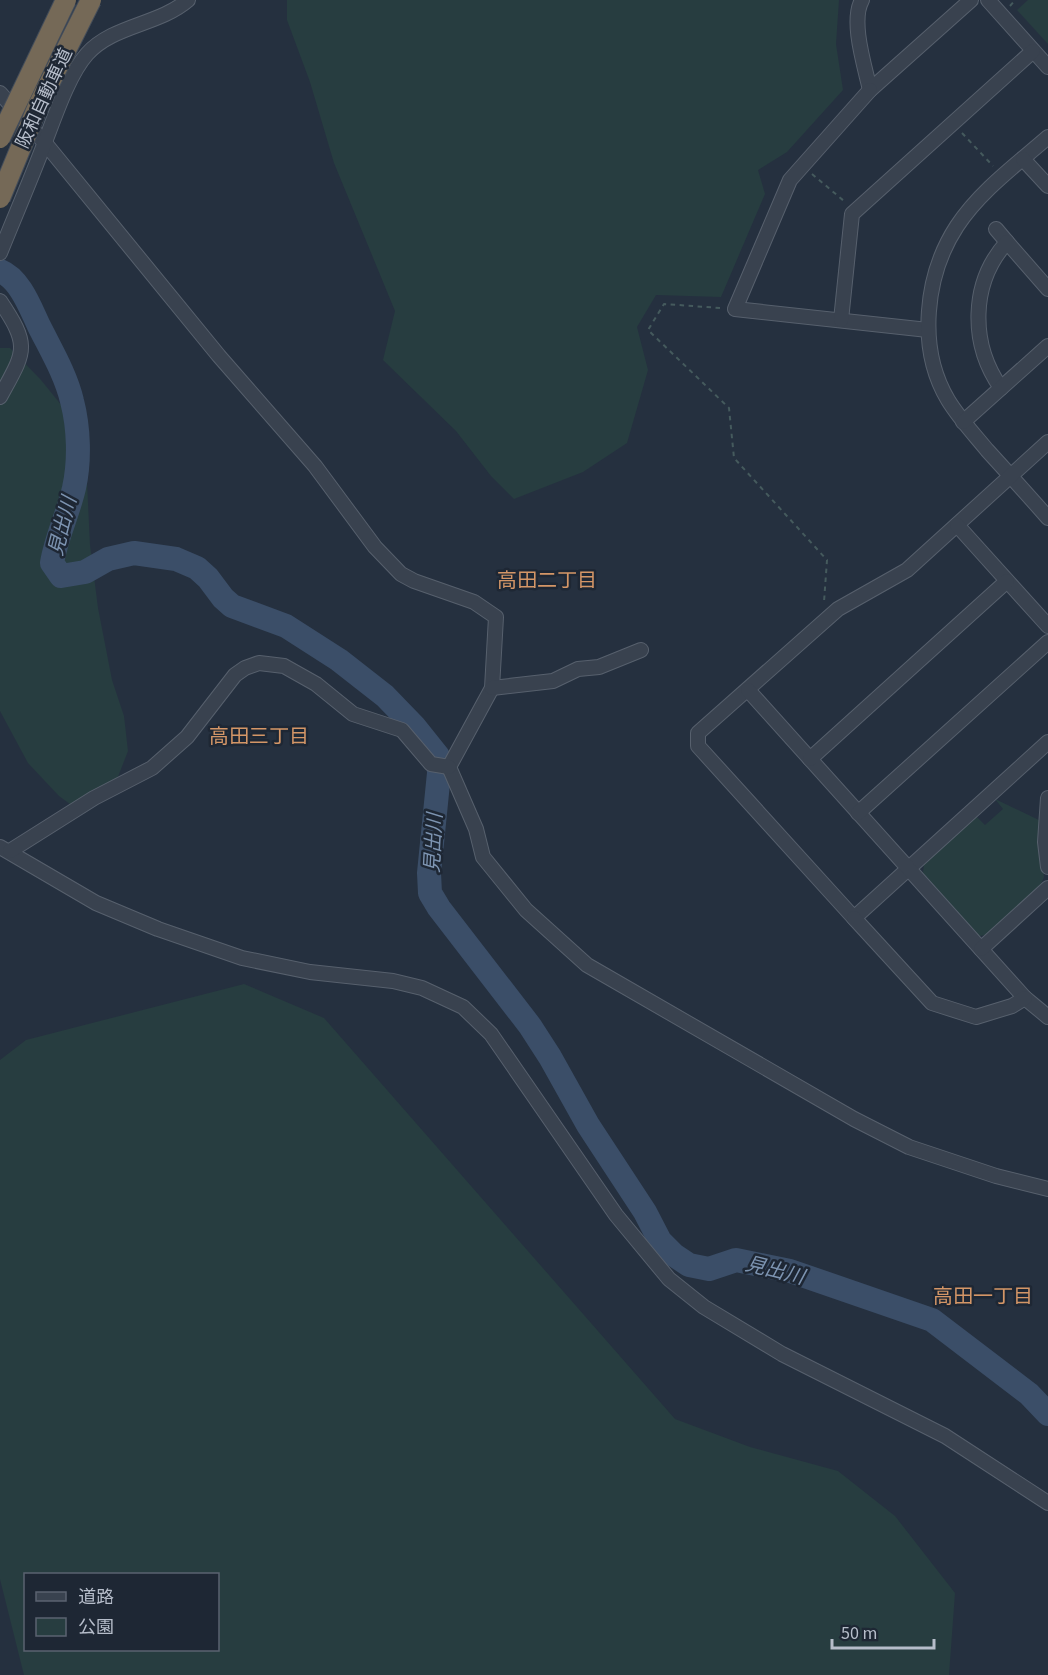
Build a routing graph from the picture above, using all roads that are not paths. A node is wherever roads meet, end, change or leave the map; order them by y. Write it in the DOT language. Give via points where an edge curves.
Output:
graph roads {
  1 [pos="66,0"];
  2 [pos="91,0"];
  3 [pos="173,0"];
  4 [pos="188,0"];
  5 [pos="862,0"];
  6 [pos="971,0"];
  7 [pos="988,0"];
  8 [pos="167,14"];
  9 [pos="1034,51"];
  10 [pos="1048,67"];
  11 [pos="870,90"];
  12 [pos="0,93"];
  13 [pos="1048,137"];
  14 [pos="0,138"];
  15 [pos="45,143"];
  16 [pos="1023,159"];
  17 [pos="1048,186"];
  18 [pos="0,198"];
  19 [pos="996,229"];
  20 [pos="1007,242"];
  21 [pos="0,253"];
  22 [pos="1048,289"];
  23 [pos="0,301"];
  24 [pos="841,320"];
  25 [pos="928,330"];
  26 [pos="1048,346"];
  27 [pos="1001,388"];
  28 [pos="0,397"];
  29 [pos="963,422"];
  30 [pos="1046,447"];
  31 [pos="1010,476"];
  32 [pos="1048,518"];
  33 [pos="957,525"];
  34 [pos="1007,581"];
  35 [pos="1048,626"];
  36 [pos="1048,642"];
  37 [pos="641,650"];
  38 [pos="492,688"];
  39 [pos="748,690"];
  40 [pos="1048,742"];
  41 [pos="810,759"];
  42 [pos="449,767"];
  43 [pos="1048,798"];
  44 [pos="858,813"];
  45 [pos="5,849"];
  46 [pos="1048,867"];
  47 [pos="908,869"];
  48 [pos="1048,888"];
  49 [pos="854,918"];
  50 [pos="981,949"];
  51 [pos="1025,998"];
  52 [pos="1048,1017"];
  53 [pos="1048,1190"];
  54 [pos="1048,1503"];
  1 -- 14 [label="highway, 阪和自動車道, bridge"];
  2 -- 18 [label="highway, 阪和自動車道, bridge" via="38,106"];
  3 -- 8 [label="street"];
  4 -- 8 [label="street"];
  5 -- 11 [label="street" via="858,23"];
  6 -- 11 [label="street"];
  7 -- 9 [label="street"];
  8 -- 15 [label="street" via="104,40 86,54 70,81"];
  9 -- 10 [label="street"];
  9 -- 24 [label="street" via="852,214"];
  11 -- 24 [label="street" via="790,180 735,309"];
  12 -- 15 [label="street"];
  13 -- 16 [label="street"];
  15 -- 21 [label="street"];
  15 -- 38 [label="street" via="219,356 315,466 400,574 474,602 496,617"];
  16 -- 17 [label="street"];
  16 -- 25 [label="street" via="975,203 957,226 935,274"];
  19 -- 20 [label="street"];
  20 -- 22 [label="street"];
  20 -- 27 [label="street" via="996,255 982,289 977,325 984,358"];
  23 -- 28 [label="street" via="20,335 22,349"];
  24 -- 25 [label="street"];
  25 -- 29 [label="street" via="937,374 946,397"];
  26 -- 27 [label="street"];
  27 -- 29 [label="street"];
  29 -- 31 [label="street"];
  30 -- 31 [label="street"];
  31 -- 32 [label="street"];
  31 -- 33 [label="street"];
  33 -- 34 [label="street"];
  33 -- 39 [label="street" via="907,570 838,609"];
  34 -- 35 [label="street"];
  34 -- 41 [label="street"];
  36 -- 44 [label="street"];
  37 -- 38 [label="street" via="599,667 578,669 553,681"];
  38 -- 42 [label="street"];
  39 -- 41 [label="street"];
  39 -- 49 [label="street" via="698,734 698,746"];
  40 -- 47 [label="street"];
  41 -- 44 [label="street"];
  42 -- 45 [label="street" via="431,764 402,730 353,714 316,684 284,666 259,663 235,675 187,737 152,768"];
  42 -- 53 [label="street" via="483,857 526,910 588,965 909,1147"];
  43 -- 46 [label="street"];
  44 -- 47 [label="street"];
  45 -- 54 [label="street" via="96,903 242,958 310,972 393,981 422,988 463,1007 491,1034 616,1215 669,1279 704,1307 772,1348 945,1436"];
  47 -- 49 [label="street"];
  47 -- 50 [label="street"];
  48 -- 50 [label="street"];
  49 -- 51 [label="street" via="932,1003 976,1017"];
  50 -- 51 [label="street"];
  51 -- 52 [label="street"];
}
